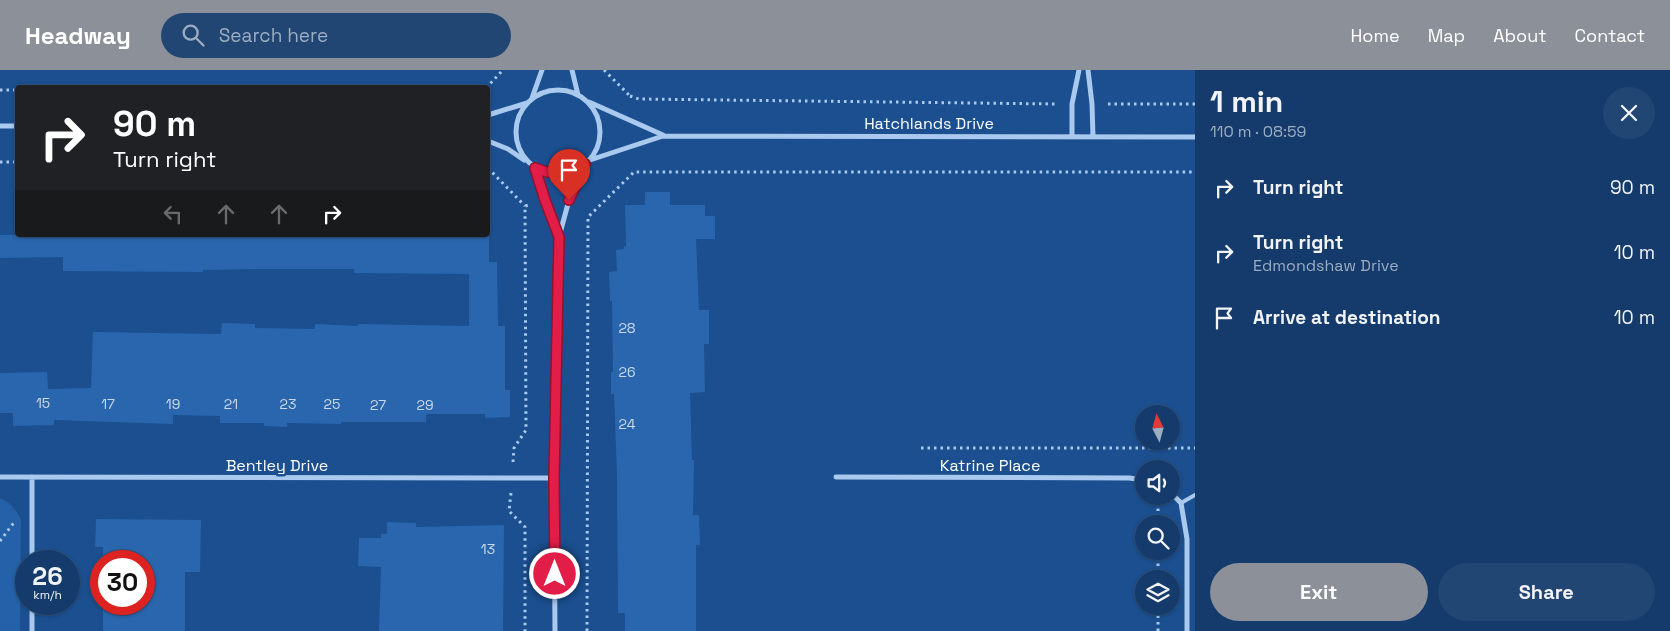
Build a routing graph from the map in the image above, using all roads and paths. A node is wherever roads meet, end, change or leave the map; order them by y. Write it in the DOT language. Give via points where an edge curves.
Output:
graph roads {
  1 [pos="503,70"];
  2 [pos="542,70"];
  3 [pos="572,70"];
  4 [pos="1079,70"];
  5 [pos="1088,70"];
  6 [pos="489,85"];
  7 [pos="0,90"];
  8 [pos="15,90"];
  9 [pos="578,95"];
  10 [pos="630,96"];
  11 [pos="532,98"];
  12 [pos="585,100"];
  13 [pos="527,103"];
  14 [pos="1072,104"];
  15 [pos="1092,104"];
  16 [pos="1195,104"];
  17 [pos="490,114"];
  18 [pos="0,126"];
  19 [pos="15,126"];
  20 [pos="663,136"];
  21 [pos="1072,136"];
  22 [pos="1093,137"];
  23 [pos="1195,137"];
  24 [pos="490,142"];
  25 [pos="590,160"];
  26 [pos="0,162"];
  27 [pos="15,162"];
  28 [pos="585,164"];
  29 [pos="533,166"];
  30 [pos="490,170"];
  31 [pos="1195,172"];
  32 [pos="545,200"];
  33 [pos="569,200"];
  34 [pos="525,206"];
  35 [pos="596,208"];
  36 [pos="559,237"];
  37 [pos="920,448"];
  38 [pos="1195,448"];
  39 [pos="0,477"];
  40 [pos="32,477"];
  41 [pos="513,478"];
  42 [pos="554,478"];
  43 [pos="836,478"];
  44 [pos="1135,479"];
  45 [pos="1195,495"];
  46 [pos="1181,503"];
  47 [pos="32,550"];
  48 [pos="32,615"];
  49 [pos="1158,615"];
  50 [pos="32,631"];
  51 [pos="525,631"];
  52 [pos="555,631"];
  53 [pos="588,631"];
  54 [pos="1158,631"];
  55 [pos="1186,631"];
  1 -- 6 [label="path"];
  2 -- 11 [label="street"];
  3 -- 9 [label="street"];
  4 -- 14 [label="street"];
  5 -- 15 [label="street"];
  7 -- 8 [label="path"];
  9 -- 11 [label="street" via="555,90"];
  9 -- 12 [label="street"];
  10 -- 14 [label="path" via="639,99"];
  11 -- 13 [label="street"];
  12 -- 20 [label="street, Hatchlands Drive"];
  12 -- 25 [label="street" via="599,122 597,148"];
  13 -- 17 [label="street"];
  13 -- 29 [label="street" via="519,115 517,142"];
  14 -- 21 [label="street"];
  15 -- 16 [label="path"];
  15 -- 22 [label="street"];
  18 -- 19 [label="street"];
  20 -- 21 [label="street, Hatchlands Drive"];
  20 -- 25 [label="street, Hatchlands Drive"];
  21 -- 22 [label="street, Hatchlands Drive"];
  22 -- 23 [label="street, Hatchlands Drive"];
  24 -- 29 [label="street"];
  25 -- 28 [label="street"];
  26 -- 27 [label="path"];
  28 -- 29 [label="street" via="560,174 547,173"];
  28 -- 33 [label="street"];
  29 -- 32 [label="street"];
  30 -- 34 [label="path"];
  31 -- 35 [label="path" via="634,172"];
  32 -- 34 [label="path"];
  32 -- 36 [label="street"];
  33 -- 35 [label="path"];
  33 -- 36 [label="street"];
  34 -- 41 [label="path" via="526,430 514,448"];
  35 -- 53 [label="path" via="588,217"];
  36 -- 42 [label="street"];
  37 -- 38 [label="path"];
  39 -- 40 [label="street, Bentley Drive"];
  40 -- 41 [label="street, Bentley Drive"];
  40 -- 47 [label="street"];
  41 -- 42 [label="street, Bentley Drive"];
  41 -- 51 [label="path" via="509,511 525,527"];
  42 -- 52 [label="street"];
  43 -- 44 [label="street, Katrine Place"];
  45 -- 46 [label="lane"];
  46 -- 55 [label="street" via="1187,539"];
  48 -- 50 [label="street"];
  49 -- 54 [label="path"];
}
